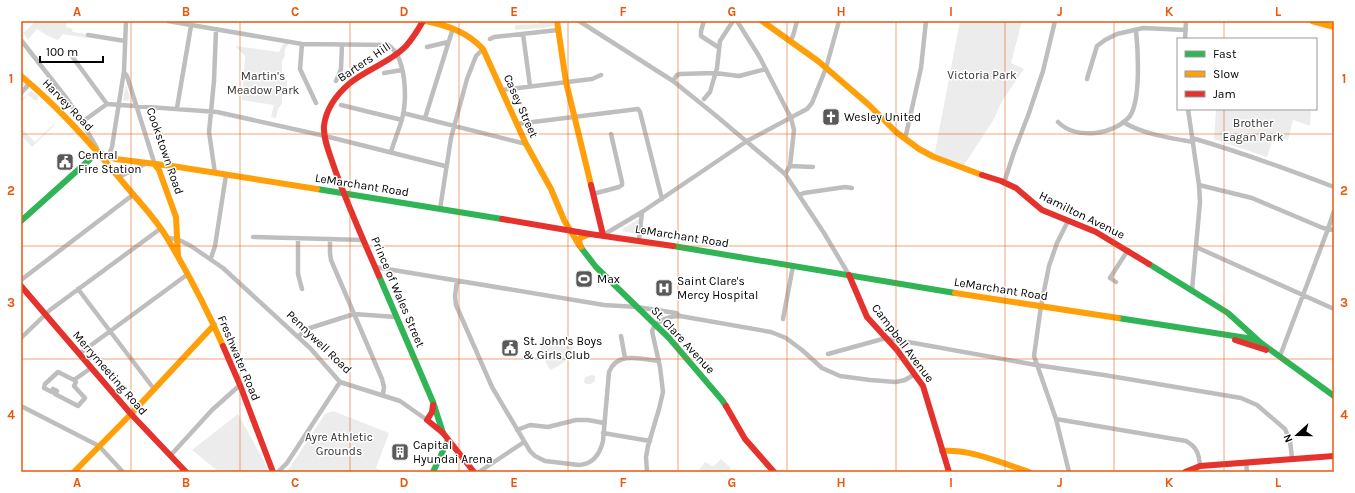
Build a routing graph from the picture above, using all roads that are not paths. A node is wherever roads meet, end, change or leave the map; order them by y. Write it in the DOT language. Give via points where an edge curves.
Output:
graph roads {
  1 [pos="126,21"];
  2 [pos="168,21"];
  3 [pos="423,21"];
  4 [pos="426,21"];
  5 [pos="557,21"];
  6 [pos="579,21"];
  7 [pos="704,21"];
  8 [pos="733,21"];
  9 [pos="737,21"];
  10 [pos="762,21"];
  11 [pos="797,21"];
  12 [pos="839,21"];
  13 [pos="926,21"];
  14 [pos="1055,21"];
  15 [pos="1186,21"];
  16 [pos="1312,21"];
  17 [pos="191,26"];
  18 [pos="1334,27"];
  19 [pos="453,28"];
  20 [pos="216,30"];
  21 [pos="558,30"];
  22 [pos="1136,30"];
  23 [pos="1186,30"];
  24 [pos="523,34"];
  25 [pos="88,35"];
  26 [pos="1185,38"];
  27 [pos="490,39"];
  28 [pos="21,40"];
  29 [pos="125,41"];
  30 [pos="790,41"];
  31 [pos="448,42"];
  32 [pos="302,44"];
  33 [pos="342,45"];
  34 [pos="426,47"];
  35 [pos="718,47"];
  36 [pos="483,49"];
  37 [pos="396,54"];
  38 [pos="71,55"];
  39 [pos="826,68"];
  40 [pos="766,69"];
  41 [pos="402,70"];
  42 [pos="124,71"];
  43 [pos="384,73"];
  44 [pos="715,73"];
  45 [pos="602,75"];
  46 [pos="21,76"];
  47 [pos="1087,78"];
  48 [pos="336,81"];
  49 [pos="673,81"];
  50 [pos="566,82"];
  51 [pos="30,83"];
  52 [pos="530,86"];
  53 [pos="501,90"];
  54 [pos="21,93"];
  55 [pos="704,99"];
  56 [pos="316,103"];
  57 [pos="107,104"];
  58 [pos="118,104"];
  59 [pos="137,105"];
  60 [pos="341,105"];
  61 [pos="177,108"];
  62 [pos="1188,110"];
  63 [pos="210,111"];
  64 [pos="402,113"];
  65 [pos="425,118"];
  66 [pos="575,118"];
  67 [pos="790,118"];
  68 [pos="402,120"];
  69 [pos="82,122"];
  70 [pos="1058,122"];
  71 [pos="1123,122"];
  72 [pos="516,124"];
  73 [pos="454,126"];
  74 [pos="325,136"];
  75 [pos="613,136"];
  76 [pos="905,139"];
  77 [pos="1192,140"];
  78 [pos="747,141"];
  79 [pos="526,144"];
  80 [pos="98,152"];
  81 [pos="391,152"];
  82 [pos="108,157"];
  83 [pos="145,164"];
  84 [pos="156,164"];
  85 [pos="445,166"];
  86 [pos="790,166"];
  87 [pos="813,167"];
  88 [pos="215,173"];
  89 [pos="785,174"];
  90 [pos="226,175"];
  91 [pos="119,177"];
  92 [pos="1004,183"];
  93 [pos="1199,184"];
  94 [pos="1334,187"];
  95 [pos="852,188"];
  96 [pos="134,194"];
  97 [pos="343,194"];
  98 [pos="593,194"];
  99 [pos="799,195"];
  100 [pos="662,198"];
  101 [pos="440,209"];
  102 [pos="1334,211"];
  103 [pos="560,212"];
  104 [pos="642,212"];
  105 [pos="21,221"];
  106 [pos="1068,221"];
  107 [pos="550,226"];
  108 [pos="160,229"];
  109 [pos="1328,229"];
  110 [pos="569,230"];
  111 [pos="1334,230"];
  112 [pos="590,234"];
  113 [pos="603,235"];
  114 [pos="253,237"];
  115 [pos="167,238"];
  116 [pos="298,238"];
  117 [pos="177,239"];
  118 [pos="330,239"];
  119 [pos="364,240"];
  120 [pos="638,240"];
  121 [pos="1196,247"];
  122 [pos="581,249"];
  123 [pos="1128,250"];
  124 [pos="178,256"];
  125 [pos="211,258"];
  126 [pos="793,266"];
  127 [pos="375,267"];
  128 [pos="188,274"];
  129 [pos="848,275"];
  130 [pos="21,280"];
  131 [pos="457,281"];
  132 [pos="1116,282"];
  133 [pos="21,286"];
  134 [pos="78,289"];
  135 [pos="302,289"];
  136 [pos="1192,290"];
  137 [pos="1304,295"];
  138 [pos="1041,306"];
  139 [pos="637,307"];
  140 [pos="1334,310"];
  141 [pos="46,314"];
  142 [pos="354,314"];
  143 [pos="680,316"];
  144 [pos="396,318"];
  145 [pos="783,319"];
  146 [pos="1238,322"];
  147 [pos="214,325"];
  148 [pos="656,325"];
  149 [pos="1241,328"];
  150 [pos="110,331"];
  151 [pos="1214,333"];
  152 [pos="621,336"];
  153 [pos="1236,336"];
  154 [pos="298,337"];
  155 [pos="21,338"];
  156 [pos="886,338"];
  157 [pos="1247,338"];
  158 [pos="1261,343"];
  159 [pos="1251,344"];
  160 [pos="78,354"];
  161 [pos="828,354"];
  162 [pos="1278,355"];
  163 [pos="625,358"];
  164 [pos="659,361"];
  165 [pos="1036,365"];
  166 [pos="90,368"];
  167 [pos="915,374"];
  168 [pos="74,380"];
  169 [pos="340,382"];
  170 [pos="240,385"];
  171 [pos="154,389"];
  172 [pos="383,394"];
  173 [pos="1334,396"];
  174 [pos="432,399"];
  175 [pos="21,406"];
  176 [pos="131,414"];
  177 [pos="1056,419"];
  178 [pos="427,420"];
  179 [pos="604,423"];
  180 [pos="517,430"];
  181 [pos="443,433"];
  182 [pos="603,433"];
  183 [pos="448,440"];
  184 [pos="650,441"];
  185 [pos="524,442"];
  186 [pos="99,446"];
  187 [pos="942,451"];
  188 [pos="170,456"];
  189 [pos="1334,456"];
  190 [pos="1292,458"];
  191 [pos="1246,462"];
  192 [pos="1200,466"];
  193 [pos="74,472"];
  194 [pos="123,472"];
  195 [pos="186,472"];
  196 [pos="273,472"];
  197 [pos="278,472"];
  198 [pos="433,472"];
  199 [pos="474,472"];
  200 [pos="479,472"];
  201 [pos="647,472"];
  202 [pos="774,472"];
  203 [pos="949,472"];
  204 [pos="1029,472"];
  205 [pos="1069,472"];
  206 [pos="1185,472"];
  207 [pos="1247,472"];
  1 -- 29 [label="street"];
  2 -- 17 [label="street"];
  3 -- 37 [label="street, Barters Hill" via="412,40"];
  4 -- 19 [label="street, Casey Street"];
  5 -- 21 [label="street"];
  6 -- 49 [label="street"];
  7 -- 35 [label="street" via="702,36"];
  8 -- 35 [label="street"];
  9 -- 40 [label="street"];
  10 -- 30 [label="street, Hamilton Avenue"];
  11 -- 30 [label="street"];
  12 -- 39 [label="street"];
  13 -- 76 [label="street" via="922,68"];
  14 -- 92 [label="street" via="1043,71"];
  15 -- 23 [label="street"];
  16 -- 18 [label="street"];
  17 -- 20 [label="street"];
  17 -- 61 [label="street"];
  19 -- 31 [label="street"];
  19 -- 36 [label="street, Casey Street" via="466,33"];
  20 -- 32 [label="street"];
  20 -- 63 [label="street"];
  21 -- 24 [label="street"];
  21 -- 50 [label="street"];
  22 -- 23 [label="street"];
  22 -- 47 [label="street" via="1117,34 1097,46"];
  22 -- 71 [label="street" via="1136,88 1131,111"];
  23 -- 26 [label="street"];
  24 -- 27 [label="street"];
  24 -- 52 [label="street"];
  25 -- 29 [label="street"];
  28 -- 69 [label="street" via="58,86"];
  29 -- 42 [label="street"];
  30 -- 39 [label="street, Hamilton Avenue"];
  31 -- 34 [label="street"];
  31 -- 65 [label="street"];
  32 -- 33 [label="street"];
  32 -- 56 [label="street" via="300,69"];
  33 -- 37 [label="street" via="384,44 390,46"];
  33 -- 48 [label="street" via="341,69"];
  35 -- 44 [label="street"];
  36 -- 53 [label="street, Casey Street"];
  36 -- 73 [label="street" via="476,56 467,79"];
  37 -- 41 [label="street"];
  37 -- 74 [label="street, Barters Hill" via="339,92 327,113"];
  38 -- 57 [label="street"];
  39 -- 67 [label="street" via="812,102 803,112"];
  39 -- 76 [label="street, Hamilton Avenue"];
  40 -- 44 [label="street" via="740,76"];
  40 -- 67 [label="street"];
  41 -- 43 [label="street"];
  41 -- 64 [label="street"];
  42 -- 58 [label="street"];
  42 -- 59 [label="street, Cookstown Road"];
  44 -- 49 [label="street" via="680,74"];
  44 -- 55 [label="street" via="711,89"];
  45 -- 50 [label="street" via="592,79"];
  46 -- 51 [label="street, Harvey Road"];
  49 -- 78 [label="street"];
  50 -- 52 [label="street"];
  50 -- 66 [label="street"];
  51 -- 54 [label="street"];
  51 -- 80 [label="street, Harvey Road"];
  52 -- 53 [label="street"];
  53 -- 72 [label="street, Casey Street"];
  57 -- 58 [label="street"];
  57 -- 69 [label="street"];
  58 -- 59 [label="street"];
  58 -- 82 [label="street" via="113,142"];
  59 -- 61 [label="street"];
  59 -- 84 [label="street, Cookstown Road"];
  60 -- 68 [label="street"];
  61 -- 63 [label="street"];
  62 -- 77 [label="street"];
  63 -- 74 [label="street"];
  63 -- 88 [label="street" via="210,142"];
  64 -- 65 [label="street"];
  64 -- 68 [label="street"];
  65 -- 73 [label="street"];
  66 -- 72 [label="street"];
  66 -- 98 [label="street"];
  66 -- 100 [label="street" via="639,110"];
  67 -- 78 [label="street"];
  67 -- 86 [label="street" via="794,130"];
  68 -- 81 [label="street"];
  69 -- 80 [label="street"];
  70 -- 71 [label="street" via="1074,132 1089,133 1102,133"];
  71 -- 77 [label="street" via="1133,128 1166,137"];
  72 -- 79 [label="street, Casey Street"];
  73 -- 79 [label="street"];
  73 -- 85 [label="street"];
  74 -- 81 [label="street"];
  74 -- 97 [label="street, Barters Hill"];
  75 -- 98 [label="street" via="622,185"];
  76 -- 92 [label="street, Hamilton Avenue" via="934,157"];
  77 -- 93 [label="street"];
  77 -- 94 [label="street" via="1218,145"];
  78 -- 89 [label="street"];
  78 -- 100 [label="street"];
  79 -- 103 [label="street, Casey Street" via="551,189"];
  80 -- 82 [label="street, LeMarchant Road"];
  80 -- 91 [label="street, Freshwater Road"];
  80 -- 105 [label="street"];
  81 -- 85 [label="street"];
  82 -- 83 [label="street, LeMarchant Road"];
  83 -- 84 [label="street, LeMarchant Road"];
  83 -- 91 [label="street, LeMarchant Road"];
  84 -- 88 [label="street, LeMarchant Road"];
  84 -- 117 [label="street, Cookstown Road" via="176,217"];
  85 -- 101 [label="street"];
  86 -- 87 [label="street"];
  86 -- 89 [label="street"];
  88 -- 90 [label="street, LeMarchant Road"];
  89 -- 99 [label="street"];
  90 -- 97 [label="street, LeMarchant Road"];
  90 -- 125 [label="street"];
  91 -- 96 [label="street, Freshwater Road"];
  92 -- 106 [label="street, Hamilton Avenue" via="1016,188 1042,210"];
  93 -- 109 [label="street" via="1252,198"];
  93 -- 121 [label="street"];
  95 -- 99 [label="street"];
  96 -- 108 [label="street, Freshwater Road"];
  96 -- 130 [label="street"];
  97 -- 101 [label="street, LeMarchant Road"];
  97 -- 119 [label="street, Prince of Wales Street"];
  98 -- 113 [label="street"];
  99 -- 129 [label="street"];
  100 -- 104 [label="street"];
  101 -- 107 [label="street, LeMarchant Road"];
  102 -- 109 [label="street"];
  103 -- 107 [label="street" via="558,221"];
  103 -- 110 [label="street, Casey Street"];
  104 -- 113 [label="street"];
  104 -- 120 [label="street"];
  106 -- 123 [label="street, Hamilton Avenue" via="1096,232"];
  106 -- 138 [label="street" via="1049,266"];
  107 -- 110 [label="street, LeMarchant Road"];
  108 -- 115 [label="street, Freshwater Road"];
  108 -- 134 [label="street"];
  109 -- 111 [label="street"];
  109 -- 137 [label="street"];
  110 -- 112 [label="street, LeMarchant Road"];
  110 -- 122 [label="street, St. Clare Avenue"];
  112 -- 113 [label="street, LeMarchant Road"];
  112 -- 122 [label="street" via="579,240"];
  113 -- 120 [label="street, LeMarchant Road"];
  114 -- 116 [label="street"];
  115 -- 117 [label="street, Pennywell Road"];
  115 -- 124 [label="street, Freshwater Road"];
  116 -- 118 [label="street"];
  116 -- 135 [label="street" via="298,274"];
  117 -- 124 [label="street, Freshwater Road"];
  117 -- 125 [label="street, Pennywell Road"];
  118 -- 119 [label="street"];
  118 -- 142 [label="street" via="331,260"];
  119 -- 127 [label="street, Prince of Wales Street"];
  120 -- 126 [label="street, LeMarchant Road"];
  121 -- 136 [label="street"];
  121 -- 137 [label="street"];
  122 -- 139 [label="street, St. Clare Avenue" via="596,268"];
  123 -- 132 [label="street" via="1110,278"];
  123 -- 136 [label="street, Hamilton Avenue"];
  124 -- 128 [label="street, Freshwater Road"];
  125 -- 154 [label="street, Pennywell Road"];
  126 -- 129 [label="street, LeMarchant Road"];
  126 -- 145 [label="street"];
  127 -- 131 [label="street"];
  127 -- 144 [label="street, Prince of Wales Street"];
  128 -- 147 [label="street, Freshwater Road"];
  128 -- 150 [label="street"];
  129 -- 138 [label="street, LeMarchant Road"];
  129 -- 156 [label="street, Campbell Avenue" via="868,317"];
  131 -- 139 [label="street" via="604,305"];
  131 -- 180 [label="street" via="456,305 492,387"];
  133 -- 141 [label="street, Merrymeeting Road"];
  134 -- 141 [label="street"];
  134 -- 150 [label="street"];
  136 -- 146 [label="street, Hamilton Avenue"];
  137 -- 140 [label="street"];
  137 -- 162 [label="street"];
  138 -- 151 [label="street, LeMarchant Road"];
  138 -- 165 [label="street" via="1034,356"];
  139 -- 143 [label="street" via="676,313"];
  139 -- 148 [label="street, St. Clare Avenue"];
  141 -- 155 [label="street"];
  141 -- 160 [label="street, Merrymeeting Road"];
  142 -- 144 [label="street"];
  142 -- 154 [label="street" via="310,328"];
  142 -- 172 [label="street" via="382,379"];
  143 -- 148 [label="street" via="666,318"];
  143 -- 167 [label="street" via="771,332 786,338 822,368 840,376 896,382"];
  144 -- 174 [label="street, Prince of Wales Street"];
  146 -- 149 [label="street, Hamilton Avenue"];
  146 -- 158 [label="street, Hamilton Avenue"];
  147 -- 170 [label="street, Freshwater Road"];
  147 -- 171 [label="street"];
  148 -- 164 [label="street" via="652,334"];
  148 -- 202 [label="street, St. Clare Avenue" via="722,400 744,439"];
  149 -- 153 [label="street"];
  149 -- 157 [label="street, Hamilton Avenue"];
  150 -- 160 [label="street"];
  150 -- 171 [label="street"];
  151 -- 153 [label="street, LeMarchant Road"];
  151 -- 159 [label="street, LeMarchant Road"];
  152 -- 163 [label="street"];
  153 -- 157 [label="street, LeMarchant Road"];
  154 -- 169 [label="street, Pennywell Road"];
  156 -- 161 [label="street"];
  156 -- 165 [label="street"];
  156 -- 167 [label="street, Campbell Avenue"];
  157 -- 158 [label="street, LeMarchant Road"];
  157 -- 159 [label="street, Hamilton Avenue"];
  158 -- 162 [label="street, Hamilton Avenue"];
  159 -- 162 [label="street, Hamilton Avenue"];
  160 -- 166 [label="street, Merrymeeting Road"];
  162 -- 173 [label="street, Hamilton Avenue"];
  163 -- 164 [label="street"];
  163 -- 179 [label="street" via="616,362 610,372"];
  164 -- 184 [label="street" via="662,401"];
  165 -- 177 [label="street"];
  165 -- 190 [label="street" via="1241,398 1257,405 1285,429 1290,441"];
  166 -- 168 [label="street"];
  166 -- 176 [label="street, Merrymeeting Road"];
  167 -- 187 [label="street, Campbell Avenue" via="927,394"];
  168 -- 168 [label="street" via="74,386 85,398 78,406 55,394 57,391 53,389 52,392 44,388 58,372"];
  169 -- 172 [label="street, Pennywell Road"];
  169 -- 197 [label="street" via="287,463"];
  170 -- 188 [label="street" via="212,410"];
  170 -- 196 [label="street, Freshwater Road"];
  171 -- 176 [label="street"];
  172 -- 178 [label="street, Pennywell Road" via="400,401"];
  174 -- 178 [label="street" via="432,410"];
  174 -- 181 [label="street, Prince of Wales Street"];
  175 -- 186 [label="street"];
  176 -- 186 [label="street"];
  176 -- 188 [label="street, Merrymeeting Road"];
  177 -- 192 [label="street" via="1186,441 1196,449"];
  177 -- 205 [label="street"];
  178 -- 181 [label="street, Pennywell Road"];
  179 -- 180 [label="street" via="576,420 548,427 530,425"];
  179 -- 182 [label="street"];
  180 -- 185 [label="street"];
  181 -- 183 [label="street, Pennywell Road"];
  182 -- 184 [label="street"];
  182 -- 185 [label="street" via="598,454 592,461 579,465 540,459"];
  183 -- 198 [label="street"];
  183 -- 199 [label="street, Pennywell Road"];
  184 -- 201 [label="street" via="646,457"];
  185 -- 200 [label="street"];
  186 -- 193 [label="street"];
  186 -- 194 [label="street"];
  187 -- 203 [label="street, Campbell Avenue"];
  187 -- 204 [label="street" via="949,450 982,457"];
  188 -- 195 [label="street, Merrymeeting Road"];
  189 -- 190 [label="street"];
  190 -- 191 [label="street"];
  191 -- 192 [label="street"];
  191 -- 207 [label="street"];
  192 -- 206 [label="street"];
}
